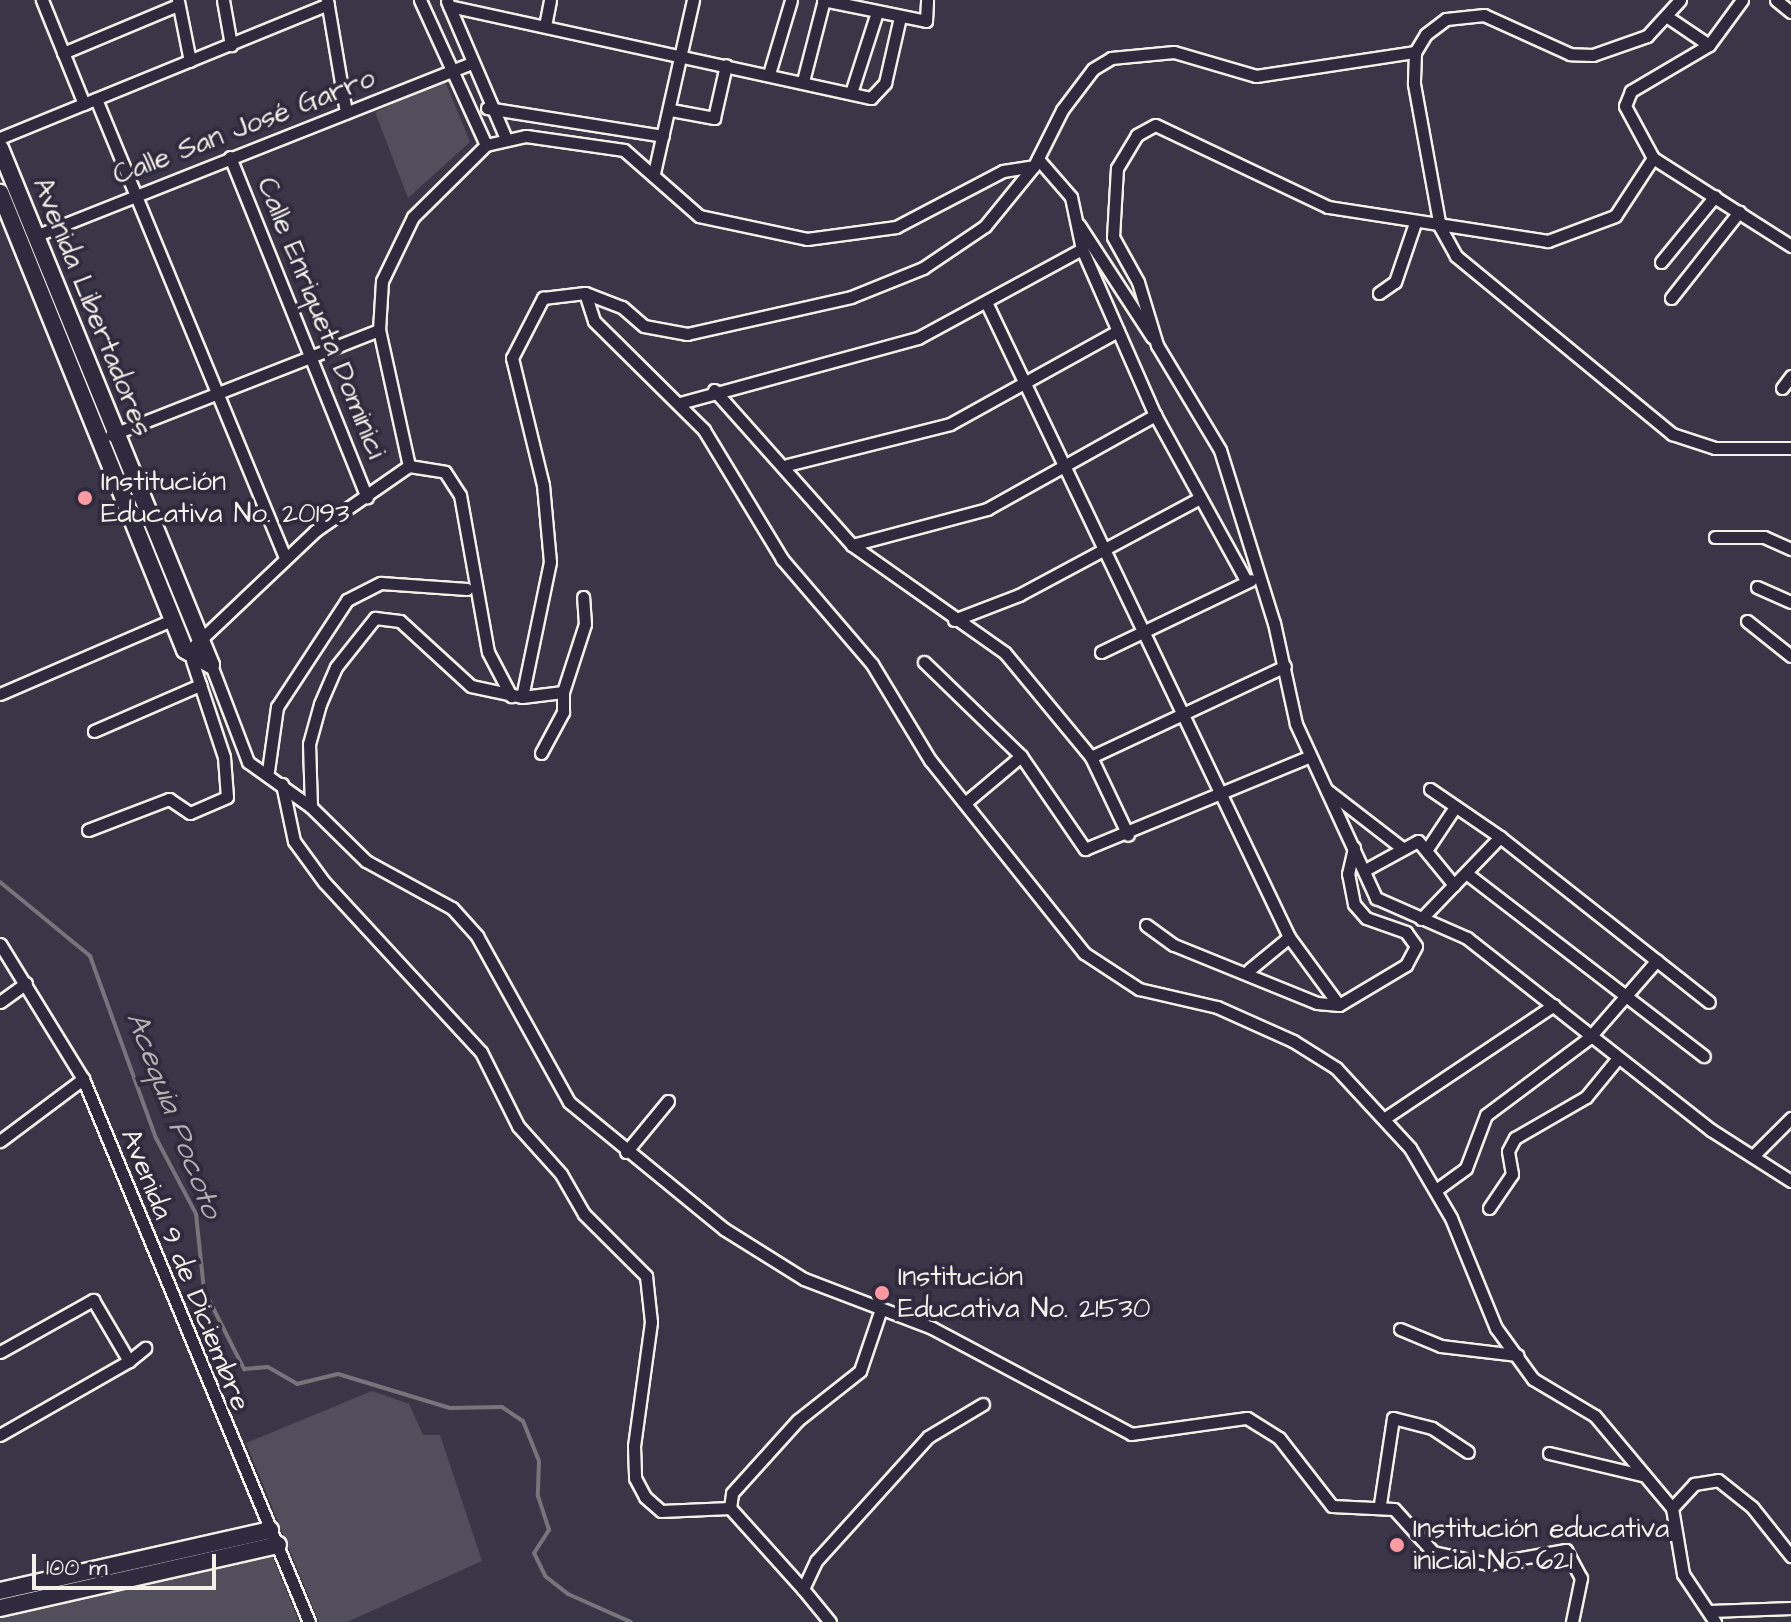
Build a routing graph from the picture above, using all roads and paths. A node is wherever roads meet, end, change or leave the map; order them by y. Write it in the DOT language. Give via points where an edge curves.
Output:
graph roads {
  1 [pos="42,0"];
  2 [pos="223,0"];
  3 [pos="420,0"];
  4 [pos="550,0"];
  5 [pos="693,0"];
  6 [pos="791,0"];
  7 [pos="824,0"];
  8 [pos="927,0"];
  9 [pos="1680,0"];
  10 [pos="1742,0"];
  11 [pos="178,2"];
  12 [pos="327,2"];
  13 [pos="448,3"];
  14 [pos="870,7"];
  15 [pos="900,17"];
  16 [pos="1669,18"];
  17 [pos="545,26"];
  18 [pos="231,45"];
  19 [pos="1709,45"];
  20 [pos="1415,52"];
  21 [pos="63,53"];
  22 [pos="680,56"];
  23 [pos="190,61"];
  24 [pos="470,64"];
  25 [pos="726,65"];
  26 [pos="451,72"];
  27 [pos="769,74"];
  28 [pos="803,81"];
  29 [pos="851,93"];
  30 [pos="90,101"];
  31 [pos="487,108"];
  32 [pos="671,110"];
  33 [pos="346,112"];
  34 [pos="505,136"];
  35 [pos="663,136"];
  36 [pos="0,138"];
  37 [pos="486,145"];
  38 [pos="0,148"];
  39 [pos="230,157"];
  40 [pos="1653,158"];
  41 [pos="1036,163"];
  42 [pos="654,173"];
  43 [pos="0,193"];
  44 [pos="136,195"];
  45 [pos="1715,196"];
  46 [pos="1739,212"];
  47 [pos="1415,223"];
  48 [pos="1078,224"];
  49 [pos="1440,227"];
  50 [pos="27,229"];
  51 [pos="0,240"];
  52 [pos="1791,246"];
  53 [pos="1082,249"];
  54 [pos="1661,262"];
  55 [pos="585,293"];
  56 [pos="1379,293"];
  57 [pos="1671,298"];
  58 [pos="986,302"];
  59 [pos="379,330"];
  60 [pos="1118,331"];
  61 [pos="1157,345"];
  62 [pos="311,356"];
  63 [pos="1791,376"];
  64 [pos="1025,383"];
  65 [pos="1782,388"];
  66 [pos="714,390"];
  67 [pos="218,393"];
  68 [pos="680,403"];
  69 [pos="1155,415"];
  70 [pos="107,436"];
  71 [pos="1791,448"];
  72 [pos="787,465"];
  73 [pos="409,466"];
  74 [pos="1066,466"];
  75 [pos="367,497"];
  76 [pos="1200,498"];
  77 [pos="1715,537"];
  78 [pos="852,545"];
  79 [pos="1106,549"];
  80 [pos="1791,549"];
  81 [pos="285,557"];
  82 [pos="1245,579"];
  83 [pos="1262,582"];
  84 [pos="1757,587"];
  85 [pos="467,589"];
  86 [pos="583,597"];
  87 [pos="1791,602"];
  88 [pos="172,620"];
  89 [pos="954,620"];
  90 [pos="1747,621"];
  91 [pos="1145,631"];
  92 [pos="205,641"];
  93 [pos="1101,652"];
  94 [pos="189,655"];
  95 [pos="1791,656"];
  96 [pos="924,662"];
  97 [pos="211,665"];
  98 [pos="1285,666"];
  99 [pos="200,685"];
  100 [pos="563,692"];
  101 [pos="0,694"];
  102 [pos="516,696"];
  103 [pos="1185,714"];
  104 [pos="94,731"];
  105 [pos="541,753"];
  106 [pos="1021,756"];
  107 [pos="1091,757"];
  108 [pos="1308,757"];
  109 [pos="266,770"];
  110 [pos="282,784"];
  111 [pos="1324,788"];
  112 [pos="1430,789"];
  113 [pos="1224,796"];
  114 [pos="965,803"];
  115 [pos="311,807"];
  116 [pos="1453,810"];
  117 [pos="88,830"];
  118 [pos="1128,835"];
  119 [pos="1500,837"];
  120 [pos="1354,848"];
  121 [pos="1402,848"];
  122 [pos="1427,849"];
  123 [pos="1365,870"];
  124 [pos="1466,873"];
  125 [pos="1454,885"];
  126 [pos="1421,919"];
  127 [pos="1146,925"];
  128 [pos="1289,937"];
  129 [pos="0,944"];
  130 [pos="1657,960"];
  131 [pos="1249,970"];
  132 [pos="26,983"];
  133 [pos="1628,996"];
  134 [pos="0,1002"];
  135 [pos="1709,1002"];
  136 [pos="1339,1005"];
  137 [pos="1554,1005"];
  138 [pos="1589,1038"];
  139 [pos="1704,1056"];
  140 [pos="1618,1058"];
  141 [pos="83,1079"];
  142 [pos="668,1101"];
  143 [pos="1385,1118"];
  144 [pos="1791,1118"];
  145 [pos="0,1141"];
  146 [pos="626,1152"];
  147 [pos="1753,1156"];
  148 [pos="1791,1181"];
  149 [pos="1436,1190"];
  150 [pos="1489,1208"];
  151 [pos="880,1312"];
  152 [pos="1400,1329"];
  153 [pos="145,1348"];
  154 [pos="0,1352"];
  155 [pos="1517,1355"];
  156 [pos="129,1361"];
  157 [pos="983,1404"];
  158 [pos="0,1435"];
  159 [pos="1468,1452"];
  160 [pos="1549,1453"];
  161 [pos="1641,1475"];
  162 [pos="1380,1504"];
  163 [pos="730,1508"];
  164 [pos="1672,1508"];
  165 [pos="274,1537"];
  166 [pos="1791,1556"];
  167 [pos="803,1589"];
  168 [pos="0,1591"];
  169 [pos="0,1608"];
  170 [pos="1791,1608"];
  171 [pos="1712,1616"];
  172 [pos="309,1622"];
  173 [pos="830,1622"];
  174 [pos="1572,1622"];
  1 -- 21 [label="street"];
  2 -- 18 [label="street"];
  3 -- 26 [label="street"];
  4 -- 17 [label="street"];
  5 -- 22 [label="street"];
  6 -- 27 [label="street"];
  7 -- 14 [label="street"];
  7 -- 28 [label="street"];
  8 -- 15 [label="street" via="926,21"];
  9 -- 16 [label="street"];
  10 -- 19 [label="street"];
  11 -- 21 [label="street"];
  11 -- 23 [label="street"];
  12 -- 18 [label="street"];
  12 -- 33 [label="street"];
  13 -- 17 [label="street"];
  13 -- 24 [label="street"];
  14 -- 15 [label="street"];
  14 -- 29 [label="street"];
  15 -- 29 [label="street" via="881,93"];
  16 -- 19 [label="street"];
  16 -- 20 [label="street" via="1647,36 1593,55 1570,54 1467,13 1446,19"];
  17 -- 22 [label="street"];
  18 -- 23 [label="street"];
  19 -- 40 [label="street" via="1627,97 1632,128"];
  20 -- 41 [label="street" via="1256,76 1174,52 1111,58 1093,69 1062,110"];
  20 -- 49 [label="street"];
  21 -- 30 [label="street"];
  22 -- 25 [label="street"];
  22 -- 32 [label="street"];
  23 -- 30 [label="street"];
  24 -- 26 [label="street, Calle San José Garro"];
  24 -- 31 [label="street"];
  25 -- 27 [label="street"];
  25 -- 32 [label="street" via="714,118"];
  26 -- 33 [label="street, Calle San José Garro"];
  26 -- 37 [label="street"];
  27 -- 28 [label="street"];
  28 -- 29 [label="street"];
  30 -- 36 [label="street"];
  30 -- 44 [label="street"];
  31 -- 34 [label="street"];
  31 -- 35 [label="street"];
  32 -- 35 [label="street"];
  33 -- 39 [label="street, Calle San José Garro"];
  34 -- 37 [label="street"];
  34 -- 42 [label="street" via="624,150"];
  35 -- 42 [label="street"];
  37 -- 59 [label="street" via="430,196 399,241 382,281"];
  38 -- 50 [label="street, Avenida Libertadores"];
  39 -- 44 [label="street, Calle San José Garro"];
  39 -- 62 [label="street, Calle Enriqueta Dominici"];
  40 -- 45 [label="street"];
  40 -- 49 [label="street" via="1615,216 1585,233 1548,241"];
  41 -- 42 [label="street" via="1003,171 896,227 807,239 699,216"];
  41 -- 48 [label="street" via="1055,171"];
  41 -- 55 [label="street" via="985,226 954,249 851,297 687,334 644,326 622,307"];
  43 -- 50 [label="street, Avenida Libertadores"];
  44 -- 50 [label="street, Calle San José Garro"];
  44 -- 67 [label="street"];
  45 -- 46 [label="street"];
  45 -- 54 [label="street"];
  46 -- 52 [label="street"];
  46 -- 57 [label="street"];
  47 -- 49 [label="street"];
  47 -- 56 [label="street" via="1395,282"];
  47 -- 61 [label="street" via="1303,200 1168,126 1146,128 1125,149 1110,206 1113,237 1138,282"];
  48 -- 53 [label="street"];
  48 -- 61 [label="street"];
  49 -- 71 [label="street" via="1456,256 1672,434 1715,448"];
  50 -- 51 [label="street"];
  50 -- 70 [label="street, Avenida Libertadores"];
  53 -- 58 [label="street"];
  53 -- 60 [label="street"];
  55 -- 68 [label="street" via="594,321"];
  55 -- 102 [label="street" via="543,298 512,358 543,485 550,562"];
  58 -- 64 [label="street"];
  58 -- 66 [label="street" via="889,349"];
  59 -- 62 [label="street"];
  59 -- 73 [label="street"];
  60 -- 64 [label="street"];
  60 -- 69 [label="street"];
  61 -- 83 [label="street" via="1220,450"];
  62 -- 67 [label="street"];
  62 -- 75 [label="street, Calle Enriqueta Dominici"];
  63 -- 65 [label="street"];
  64 -- 72 [label="street" via="950,424"];
  64 -- 74 [label="street"];
  66 -- 68 [label="street"];
  66 -- 72 [label="street"];
  67 -- 70 [label="street"];
  67 -- 81 [label="street"];
  68 -- 114 [label="street" via="704,430 782,559 872,664"];
  69 -- 74 [label="street"];
  69 -- 76 [label="street"];
  70 -- 88 [label="street, Avenida Libertadores"];
  70 -- 92 [label="street, Avenida Libertadores"];
  72 -- 78 [label="street"];
  73 -- 75 [label="street"];
  73 -- 102 [label="street" via="445,472 460,495 488,652"];
  74 -- 78 [label="street" via="987,509"];
  74 -- 79 [label="street"];
  75 -- 81 [label="street"];
  76 -- 79 [label="street"];
  76 -- 82 [label="street"];
  77 -- 80 [label="street" via="1764,537"];
  78 -- 89 [label="street"];
  79 -- 89 [label="street"];
  79 -- 91 [label="street"];
  81 -- 92 [label="street"];
  82 -- 83 [label="street"];
  82 -- 91 [label="street"];
  83 -- 98 [label="street"];
  84 -- 87 [label="street"];
  85 -- 109 [label="street" via="381,583 347,600 277,707"];
  86 -- 100 [label="street" via="585,624"];
  88 -- 94 [label="street, Avenida Libertadores"];
  88 -- 101 [label="street"];
  89 -- 107 [label="street" via="985,633"];
  90 -- 95 [label="street"];
  91 -- 93 [label="street"];
  91 -- 103 [label="street"];
  92 -- 94 [label="street"];
  92 -- 97 [label="street, Avenida Libertadores"];
  94 -- 97 [label="street"];
  94 -- 99 [label="street"];
  96 -- 106 [label="street"];
  97 -- 109 [label="street" via="248,762"];
  98 -- 103 [label="street"];
  98 -- 108 [label="street"];
  99 -- 104 [label="street"];
  99 -- 117 [label="street" via="224,757 227,797 190,813 169,799"];
  100 -- 102 [label="street"];
  100 -- 105 [label="street" via="563,712"];
  102 -- 115 [label="street" via="471,686 400,621 375,618 336,667 320,704 309,744"];
  103 -- 107 [label="street"];
  103 -- 113 [label="street"];
  106 -- 114 [label="street"];
  106 -- 118 [label="street" via="1085,849"];
  107 -- 118 [label="street"];
  108 -- 111 [label="street"];
  108 -- 113 [label="street"];
  109 -- 110 [label="street"];
  110 -- 115 [label="street"];
  110 -- 163 [label="street" via="294,841 324,882 472,1041 518,1126 561,1174 584,1214 646,1276 651,1322 634,1446 635,1478 645,1497 661,1511"];
  111 -- 120 [label="street"];
  111 -- 121 [label="street" via="1352,802"];
  112 -- 116 [label="street"];
  113 -- 118 [label="street"];
  113 -- 128 [label="street"];
  114 -- 143 [label="street" via="1084,953 1115,979 1256,1021 1336,1068"];
  115 -- 146 [label="street" via="366,861 452,908 494,965 548,1075"];
  116 -- 119 [label="street"];
  116 -- 122 [label="street"];
  119 -- 124 [label="street"];
  119 -- 130 [label="street"];
  120 -- 123 [label="street"];
  120 -- 136 [label="street" via="1348,874 1354,904 1366,918 1406,932 1416,946 1406,965"];
  121 -- 122 [label="street" via="1418,841"];
  121 -- 123 [label="street"];
  122 -- 125 [label="street"];
  123 -- 126 [label="street" via="1376,898"];
  124 -- 125 [label="street"];
  124 -- 133 [label="street"];
  125 -- 126 [label="street"];
  126 -- 137 [label="street" via="1467,938"];
  127 -- 131 [label="street" via="1174,945"];
  128 -- 131 [label="street"];
  128 -- 136 [label="street"];
  129 -- 132 [label="street, Avenida 9 de Diciembre"];
  130 -- 133 [label="street"];
  130 -- 135 [label="street"];
  131 -- 136 [label="street" via="1317,1003"];
  132 -- 134 [label="street"];
  132 -- 141 [label="street, Avenida 9 de Diciembre"];
  133 -- 138 [label="street"];
  133 -- 139 [label="street"];
  137 -- 138 [label="street"];
  137 -- 143 [label="street"];
  138 -- 140 [label="street"];
  138 -- 149 [label="street" via="1486,1115 1466,1168"];
  140 -- 147 [label="street"];
  140 -- 150 [label="street" via="1586,1097 1515,1138 1508,1151 1512,1174"];
  141 -- 145 [label="street"];
  141 -- 165 [label="street, Avenida 9 de Diciembre"];
  142 -- 146 [label="street"];
  143 -- 149 [label="street"];
  144 -- 147 [label="street"];
  146 -- 151 [label="street" via="724,1229 804,1279"];
  147 -- 148 [label="street"];
  149 -- 155 [label="street" via="1480,1300"];
  151 -- 162 [label="street" via="932,1328 1131,1434 1247,1418 1279,1438 1332,1506"];
  151 -- 163 [label="street" via="860,1371 737,1482"];
  152 -- 155 [label="street" via="1441,1346"];
  153 -- 156 [label="street"];
  154 -- 156 [label="street" via="93,1300"];
  155 -- 161 [label="street" via="1533,1379 1595,1416"];
  156 -- 158 [label="street"];
  157 -- 167 [label="street" via="928,1437 816,1561"];
  159 -- 162 [label="street" via="1432,1428 1393,1418"];
  160 -- 161 [label="street"];
  161 -- 164 [label="street"];
  162 -- 174 [label="street" via="1394,1509 1433,1552 1488,1564 1573,1553 1581,1578"];
  163 -- 167 [label="street"];
  164 -- 166 [label="street" via="1694,1484 1718,1480 1752,1507"];
  164 -- 171 [label="street" via="1683,1574"];
  165 -- 168 [label="street"];
  165 -- 169 [label="street"];
  165 -- 172 [label="street, Avenida 9 de Diciembre"];
  167 -- 173 [label="street"];
  170 -- 171 [label="street"];
}
